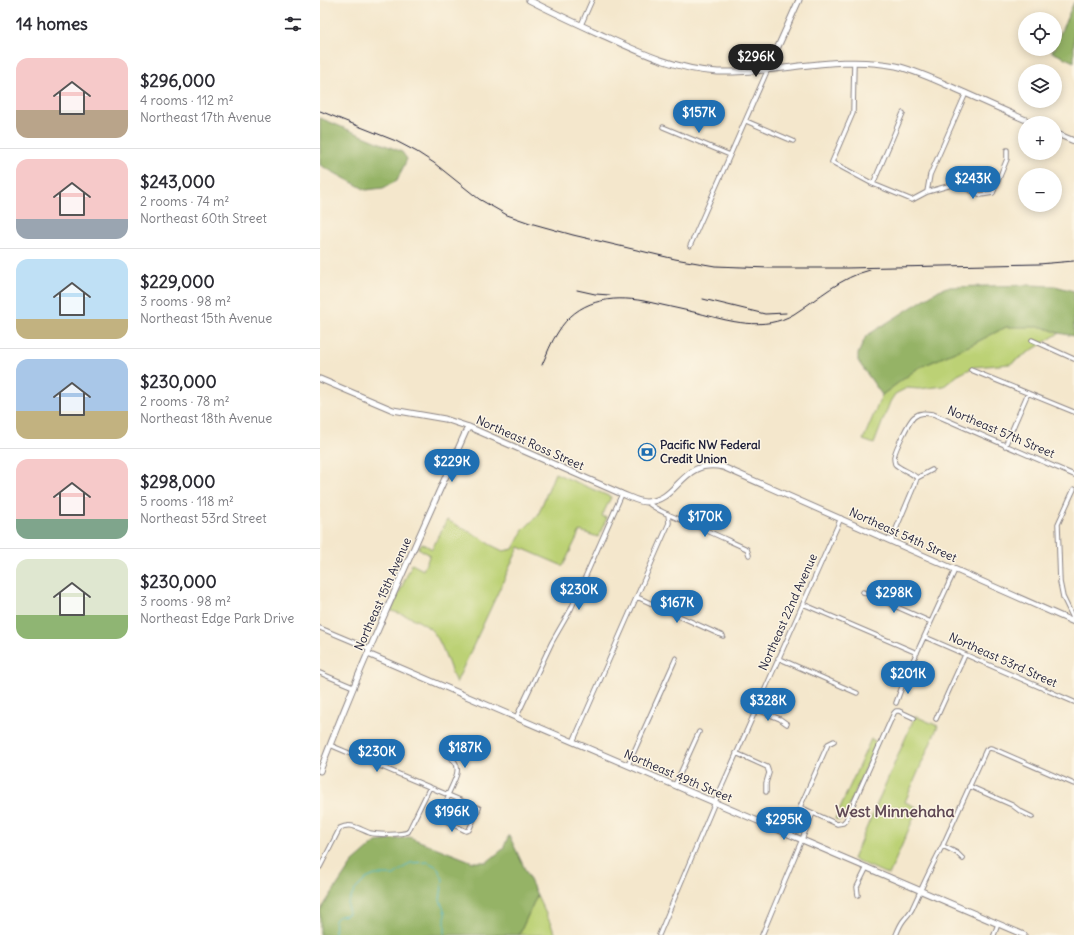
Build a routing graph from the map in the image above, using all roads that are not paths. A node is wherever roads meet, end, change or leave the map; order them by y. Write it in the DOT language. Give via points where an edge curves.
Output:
graph roads {
  1 [pos="529,0"];
  2 [pos="592,0"];
  3 [pos="799,0"];
  4 [pos="581,25"];
  5 [pos="854,62"];
  6 [pos="768,68"];
  7 [pos="966,93"];
  8 [pos="904,112"];
  9 [pos="1018,116"];
  10 [pos="746,121"];
  11 [pos="663,127"];
  12 [pos="1062,136"];
  13 [pos="793,141"];
  14 [pos="1074,141"];
  15 [pos="1006,150"];
  16 [pos="730,155"];
  17 [pos="873,184"];
  18 [pos="927,192"];
  19 [pos="690,246"];
  20 [pos="1032,340"];
  21 [pos="1074,359"];
  22 [pos="971,370"];
  23 [pos="320,379"];
  24 [pos="1028,393"];
  25 [pos="1074,412"];
  26 [pos="469,427"];
  27 [pos="1005,446"];
  28 [pos="932,470"];
  29 [pos="1074,475"];
  30 [pos="917,478"];
  31 [pos="1074,489"];
  32 [pos="622,494"];
  33 [pos="647,502"];
  34 [pos="668,514"];
  35 [pos="841,518"];
  36 [pos="891,541"];
  37 [pos="749,556"];
  38 [pos="954,570"];
  39 [pos="863,592"];
  40 [pos="637,597"];
  41 [pos="803,604"];
  42 [pos="1074,621"];
  43 [pos="931,622"];
  44 [pos="320,628"];
  45 [pos="723,636"];
  46 [pos="925,637"];
  47 [pos="369,652"];
  48 [pos="917,653"];
  49 [pos="965,655"];
  50 [pos="676,658"];
  51 [pos="778,658"];
  52 [pos="320,673"];
  53 [pos="353,687"];
  54 [pos="857,693"];
  55 [pos="896,702"];
  56 [pos="1074,702"];
  57 [pos="756,709"];
  58 [pos="516,718"];
  59 [pos="914,718"];
  60 [pos="936,719"];
  61 [pos="787,724"];
  62 [pos="699,732"];
  63 [pos="573,742"];
  64 [pos="834,742"];
  65 [pos="330,745"];
  66 [pos="442,749"];
  67 [pos="736,753"];
  68 [pos="628,765"];
  69 [pos="320,771"];
  70 [pos="1074,784"];
  71 [pos="675,785"];
  72 [pos="969,786"];
  73 [pos="430,787"];
  74 [pos="766,792"];
  75 [pos="448,795"];
  76 [pos="715,802"];
  77 [pos="813,813"];
  78 [pos="1032,817"];
  79 [pos="802,840"];
  80 [pos="943,846"];
  81 [pos="963,859"];
  82 [pos="320,867"];
  83 [pos="867,867"];
  84 [pos="920,890"];
  85 [pos="858,895"];
  86 [pos="998,924"];
  87 [pos="658,935"];
  88 [pos="762,935"];
  89 [pos="896,935"];
  90 [pos="994,935"];
  91 [pos="1024,935"];
  1 -- 4 [label="street"];
  2 -- 4 [label="street"];
  3 -- 6 [label="street"];
  4 -- 6 [label="street" via="645,53 690,68 724,72"];
  5 -- 6 [label="street"];
  5 -- 7 [label="street" via="914,71"];
  5 -- 17 [label="street" via="853,113 832,162"];
  6 -- 10 [label="street"];
  7 -- 9 [label="street"];
  7 -- 18 [label="street" via="930,174"];
  8 -- 17 [label="street"];
  10 -- 13 [label="street"];
  10 -- 16 [label="street"];
  11 -- 16 [label="street"];
  12 -- 14 [label="street"];
  15 -- 18 [label="street" via="1006,159 993,193 981,194 955,184"];
  16 -- 19 [label="street"];
  17 -- 18 [label="street" via="912,200"];
  20 -- 21 [label="street"];
  22 -- 24 [label="street"];
  23 -- 26 [label="street, Northeast Ross Street" via="393,410 445,419"];
  24 -- 25 [label="street"];
  24 -- 27 [label="street"];
  26 -- 32 [label="street, Northeast Ross Street"];
  26 -- 47 [label="street, Northeast 15th Avenue"];
  27 -- 29 [label="street, Northeast 57th Street"];
  27 -- 30 [label="street, Northeast 57th Street" via="933,414 918,414 909,423 894,459 899,468"];
  28 -- 30 [label="street"];
  30 -- 36 [label="street"];
  31 -- 42 [label="street" via="1058,524 1058,530 1060,582 1063,597"];
  32 -- 33 [label="street, Northeast Ross Street"];
  32 -- 58 [label="street" via="571,609 552,642"];
  33 -- 34 [label="street"];
  33 -- 35 [label="street, Northeast 54th Street" via="664,496 694,470 706,466 723,466"];
  34 -- 37 [label="street" via="747,549"];
  34 -- 40 [label="street" via="669,522"];
  35 -- 36 [label="street, Northeast 54th Street"];
  35 -- 41 [label="street, Northeast 22nd Avenue"];
  36 -- 38 [label="street, Northeast 54th Street"];
  38 -- 42 [label="street, Northeast 54th Street"];
  38 -- 43 [label="street"];
  39 -- 43 [label="street"];
  40 -- 45 [label="street"];
  40 -- 63 [label="street"];
  41 -- 48 [label="street"];
  41 -- 51 [label="street, Northeast 22nd Avenue"];
  43 -- 46 [label="street"];
  44 -- 47 [label="street, Northeast 49th Street"];
  46 -- 48 [label="street"];
  46 -- 49 [label="street, Northeast 53rd Street"];
  47 -- 53 [label="street, Northeast 15th Avenue"];
  47 -- 58 [label="street, Northeast 49th Street"];
  48 -- 55 [label="street"];
  49 -- 56 [label="street, Northeast 53rd Street"];
  49 -- 60 [label="street"];
  50 -- 68 [label="street"];
  51 -- 54 [label="street"];
  51 -- 57 [label="street, Northeast 22nd Avenue"];
  52 -- 53 [label="street"];
  53 -- 65 [label="street, Northeast 15th Avenue"];
  57 -- 61 [label="street"];
  57 -- 67 [label="street, Northeast 22nd Avenue"];
  58 -- 63 [label="street, Northeast 49th Street"];
  59 -- 77 [label="street" via="899,711 894,713 843,823 837,824"];
  62 -- 71 [label="street"];
  63 -- 68 [label="street, Northeast 49th Street"];
  64 -- 77 [label="street" via="828,744 800,807"];
  65 -- 69 [label="street, Northeast 15th Avenue"];
  65 -- 73 [label="street"];
  66 -- 75 [label="street" via="455,762 457,769"];
  67 -- 74 [label="street" via="767,767 769,773"];
  67 -- 76 [label="street, Northeast 22nd Avenue"];
  68 -- 71 [label="street, Northeast 49th Street"];
  70 -- 72 [label="street" via="989,748 985,751"];
  71 -- 76 [label="street, Northeast 49th Street"];
  72 -- 78 [label="street"];
  72 -- 80 [label="street"];
  73 -- 75 [label="street"];
  73 -- 82 [label="street" via="408,832 371,833 345,825 340,828"];
  75 -- 75 [label="street" via="442,819 466,831 469,830 479,808"];
  76 -- 79 [label="street, Northeast 49th Street"];
  76 -- 87 [label="street, Northeast 22nd Avenue"];
  77 -- 79 [label="street"];
  79 -- 83 [label="street, Northeast 49th Street"];
  79 -- 88 [label="street"];
  80 -- 81 [label="street"];
  80 -- 84 [label="street"];
  83 -- 84 [label="street, Northeast 49th Street"];
  83 -- 85 [label="street" via="857,887"];
  84 -- 86 [label="street, Northeast 49th Street"];
  84 -- 89 [label="street"];
  86 -- 90 [label="street"];
  86 -- 91 [label="street, Northeast 49th Street"];
}
